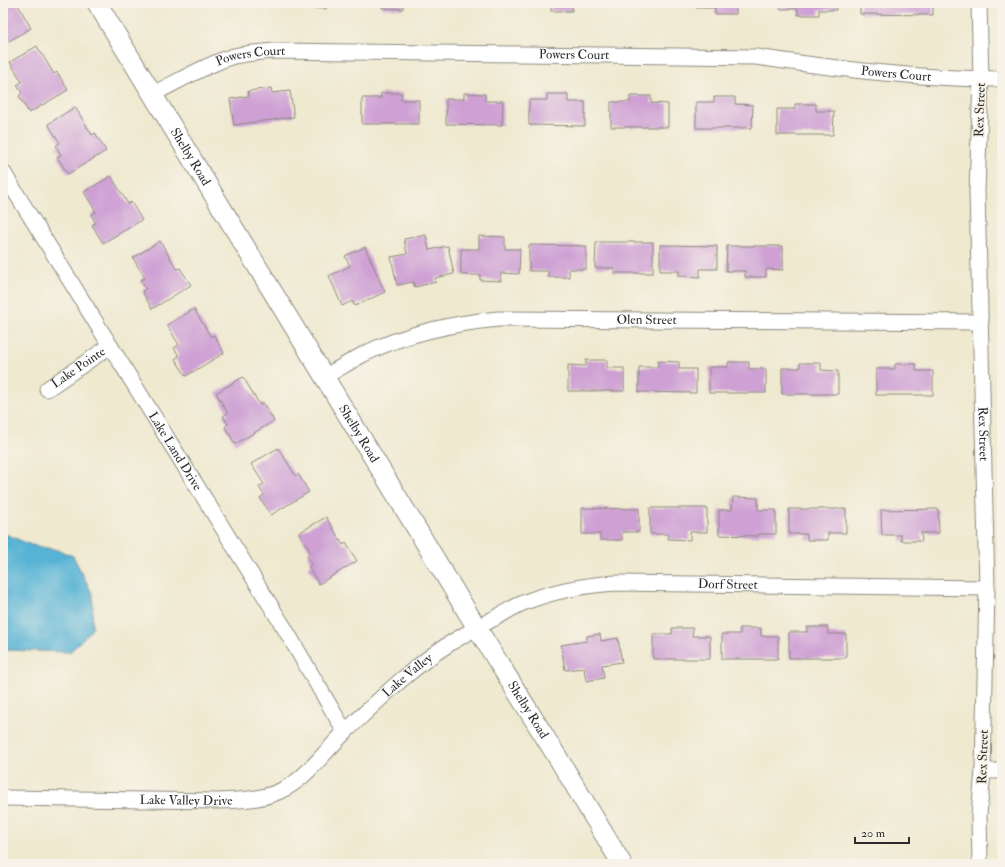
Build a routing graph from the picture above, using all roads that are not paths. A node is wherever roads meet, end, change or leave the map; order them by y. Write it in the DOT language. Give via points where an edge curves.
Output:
graph roads {
  1 [pos="97,3"];
  2 [pos="979,3"];
  3 [pos="981,79"];
  4 [pos="1002,79"];
  5 [pos="153,94"];
  6 [pos="3,172"];
  7 [pos="981,322"];
  8 [pos="110,346"];
  9 [pos="324,377"];
  10 [pos="46,389"];
  11 [pos="987,588"];
  12 [pos="477,628"];
  13 [pos="345,732"];
  14 [pos="983,771"];
  15 [pos="1002,771"];
  16 [pos="3,798"];
  17 [pos="622,864"];
  18 [pos="980,864"];
  1 -- 5 [label="street, Shelby Road"];
  2 -- 3 [label="street, Rex Street"];
  3 -- 4 [label="street, Powers Court"];
  3 -- 5 [label="street, Powers Court" via="907,76 756,57 274,51 251,53 217,62"];
  3 -- 7 [label="street, Rex Street" via="977,191"];
  5 -- 9 [label="street, Shelby Road"];
  6 -- 8 [label="street, Lake Land Drive"];
  7 -- 9 [label="street, Olen Street" via="498,319 458,324 419,334 365,354"];
  7 -- 11 [label="street, Rex Street"];
  8 -- 10 [label="street, Lake Pointe"];
  8 -- 13 [label="street, Lake Land Drive" via="285,629"];
  9 -- 12 [label="street, Shelby Road"];
  11 -- 12 [label="street, Dorf Street" via="595,584 526,601"];
  11 -- 14 [label="street, Rex Street"];
  12 -- 13 [label="street, Lake Valley" via="414,670"];
  12 -- 17 [label="street, Shelby Road"];
  13 -- 16 [label="street, Lake Valley Drive" via="300,778 287,788 269,796 218,800"];
  14 -- 15 [label="street"];
  14 -- 18 [label="street, Rex Street" via="979,815"];
}
